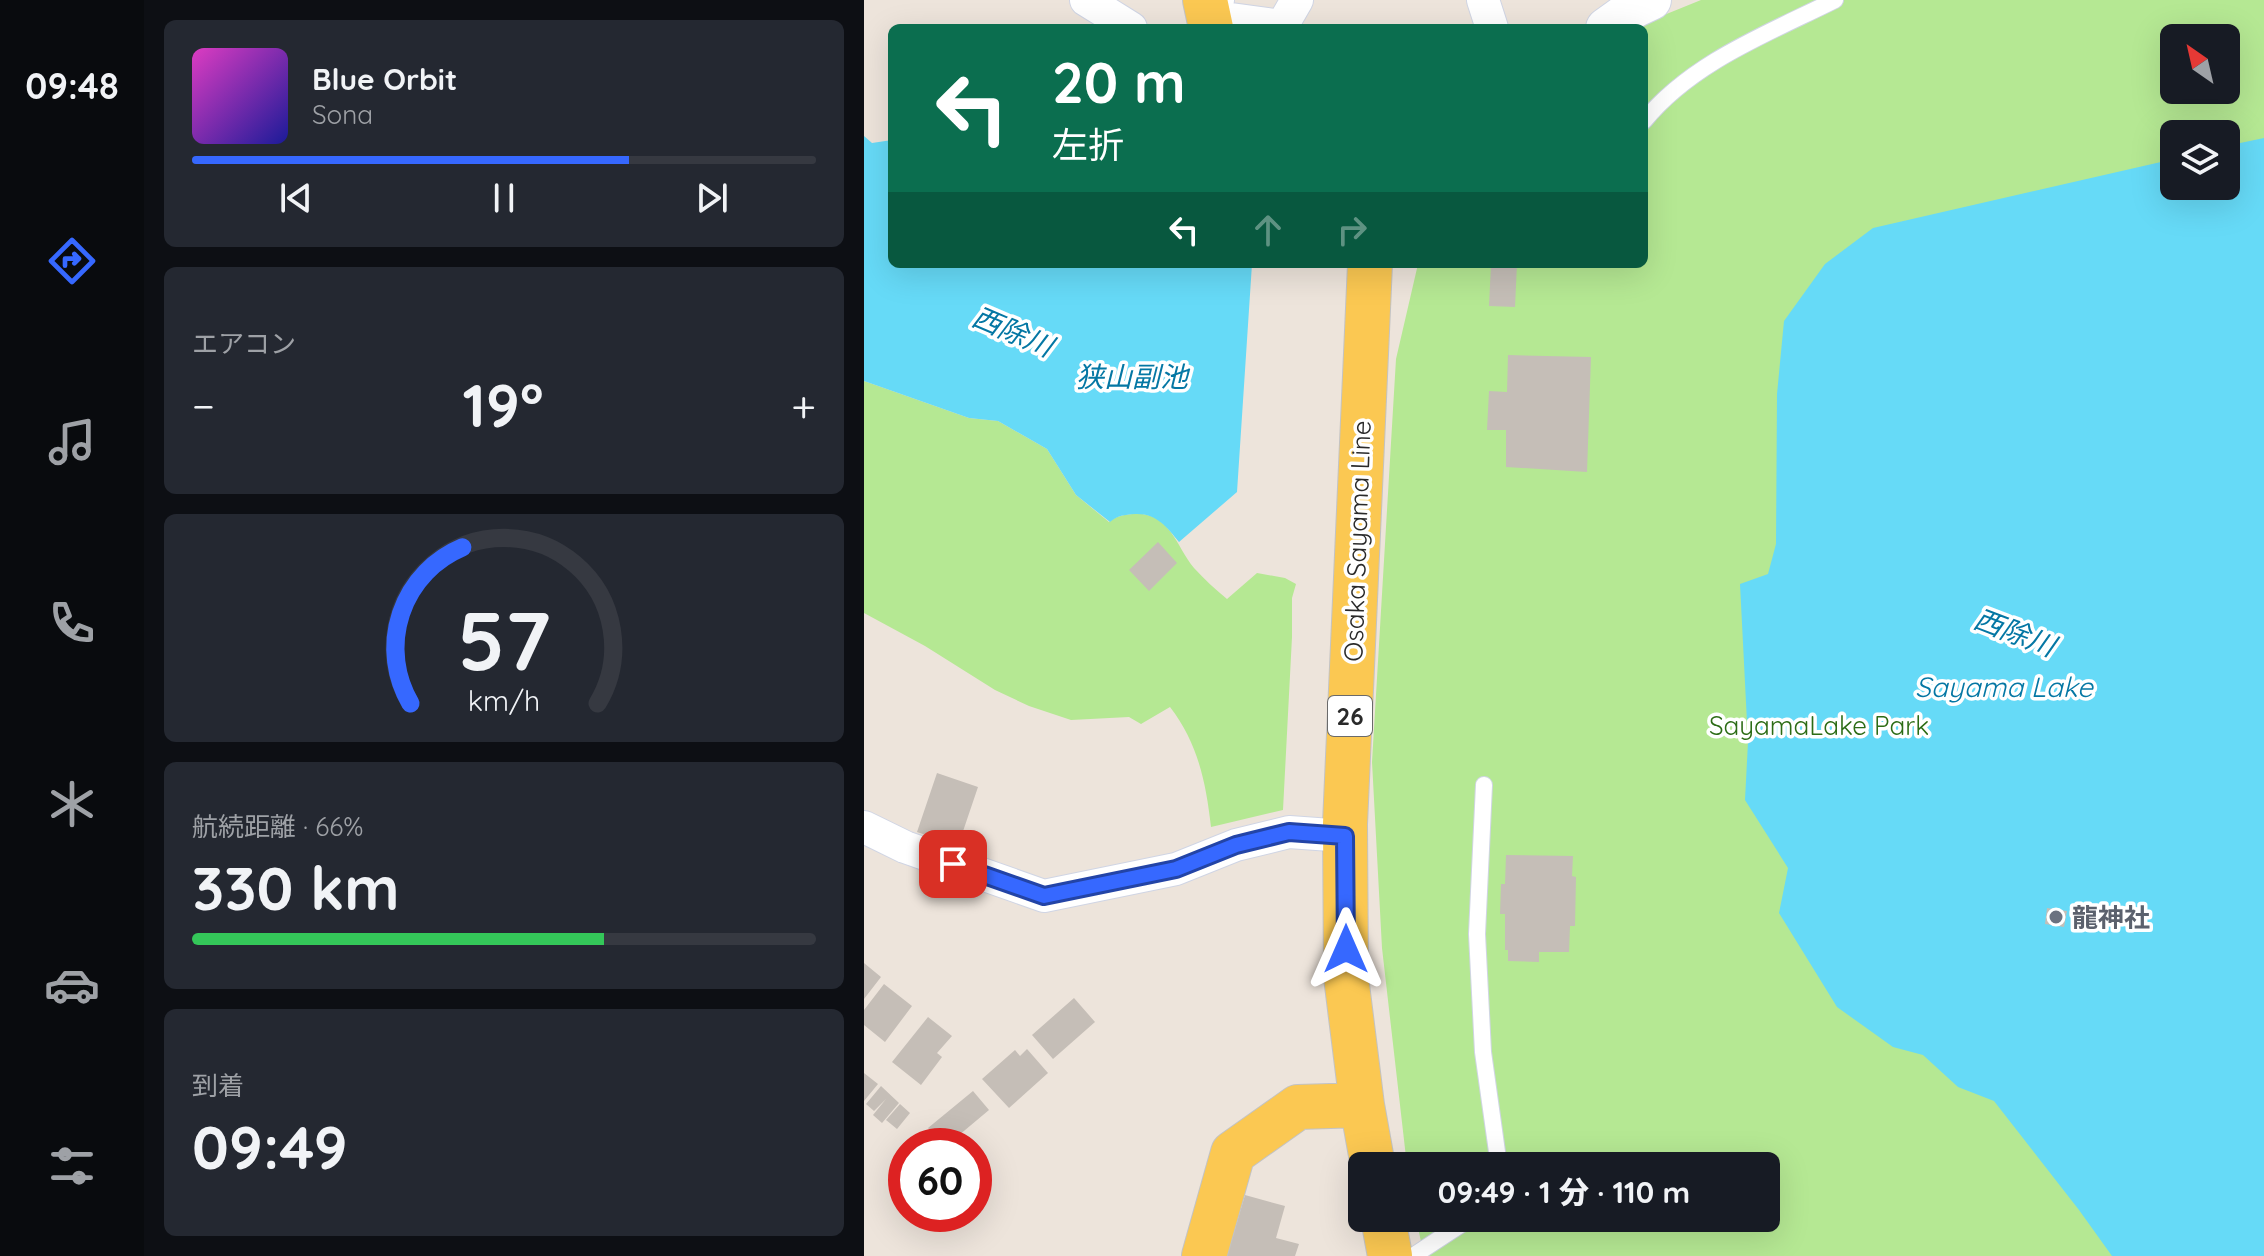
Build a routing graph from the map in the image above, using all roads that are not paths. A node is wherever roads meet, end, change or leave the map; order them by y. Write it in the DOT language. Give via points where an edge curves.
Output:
graph roads {
  1 [pos="1086,0"];
  2 [pos="1297,0"];
  3 [pos="1483,0"];
  4 [pos="1651,0"];
  5 [pos="1835,0"];
  6 [pos="1211,11"];
  7 [pos="1125,24"];
  8 [pos="1273,24"];
  9 [pos="1283,24"];
  10 [pos="1491,24"];
  11 [pos="1612,24"];
  12 [pos="1648,116"];
  13 [pos="1370,268"];
  14 [pos="1484,785"];
  15 [pos="864,827"];
  16 [pos="1345,836"];
  17 [pos="1362,1105"];
  18 [pos="1370,1152"];
  19 [pos="1497,1152"];
  20 [pos="1386,1232"];
  21 [pos="1450,1232"];
  22 [pos="1204,1256"];
  23 [pos="1390,1256"];
  24 [pos="1413,1256"];
  1 -- 7 [label="street"];
  2 -- 9 [label="street"];
  3 -- 10 [label="street"];
  4 -- 11 [label="street"];
  5 -- 12 [label="lane" via="1710,63"];
  6 -- 8 [label="street"];
  13 -- 16 [label="main road, Osaka Sayama Line / 26"];
  14 -- 19 [label="lane" via="1477,934 1483,1052"];
  15 -- 16 [label="street" via="1044,896 1176,869 1236,845 1289,832"];
  16 -- 17 [label="main road, Osaka Sayama Line / 26" via="1346,977"];
  17 -- 18 [label="main road, Osaka Sayama Line / 26"];
  17 -- 22 [label="main road" via="1298,1107 1233,1153"];
  20 -- 23 [label="main road"];
  21 -- 24 [label="lane"];
}
